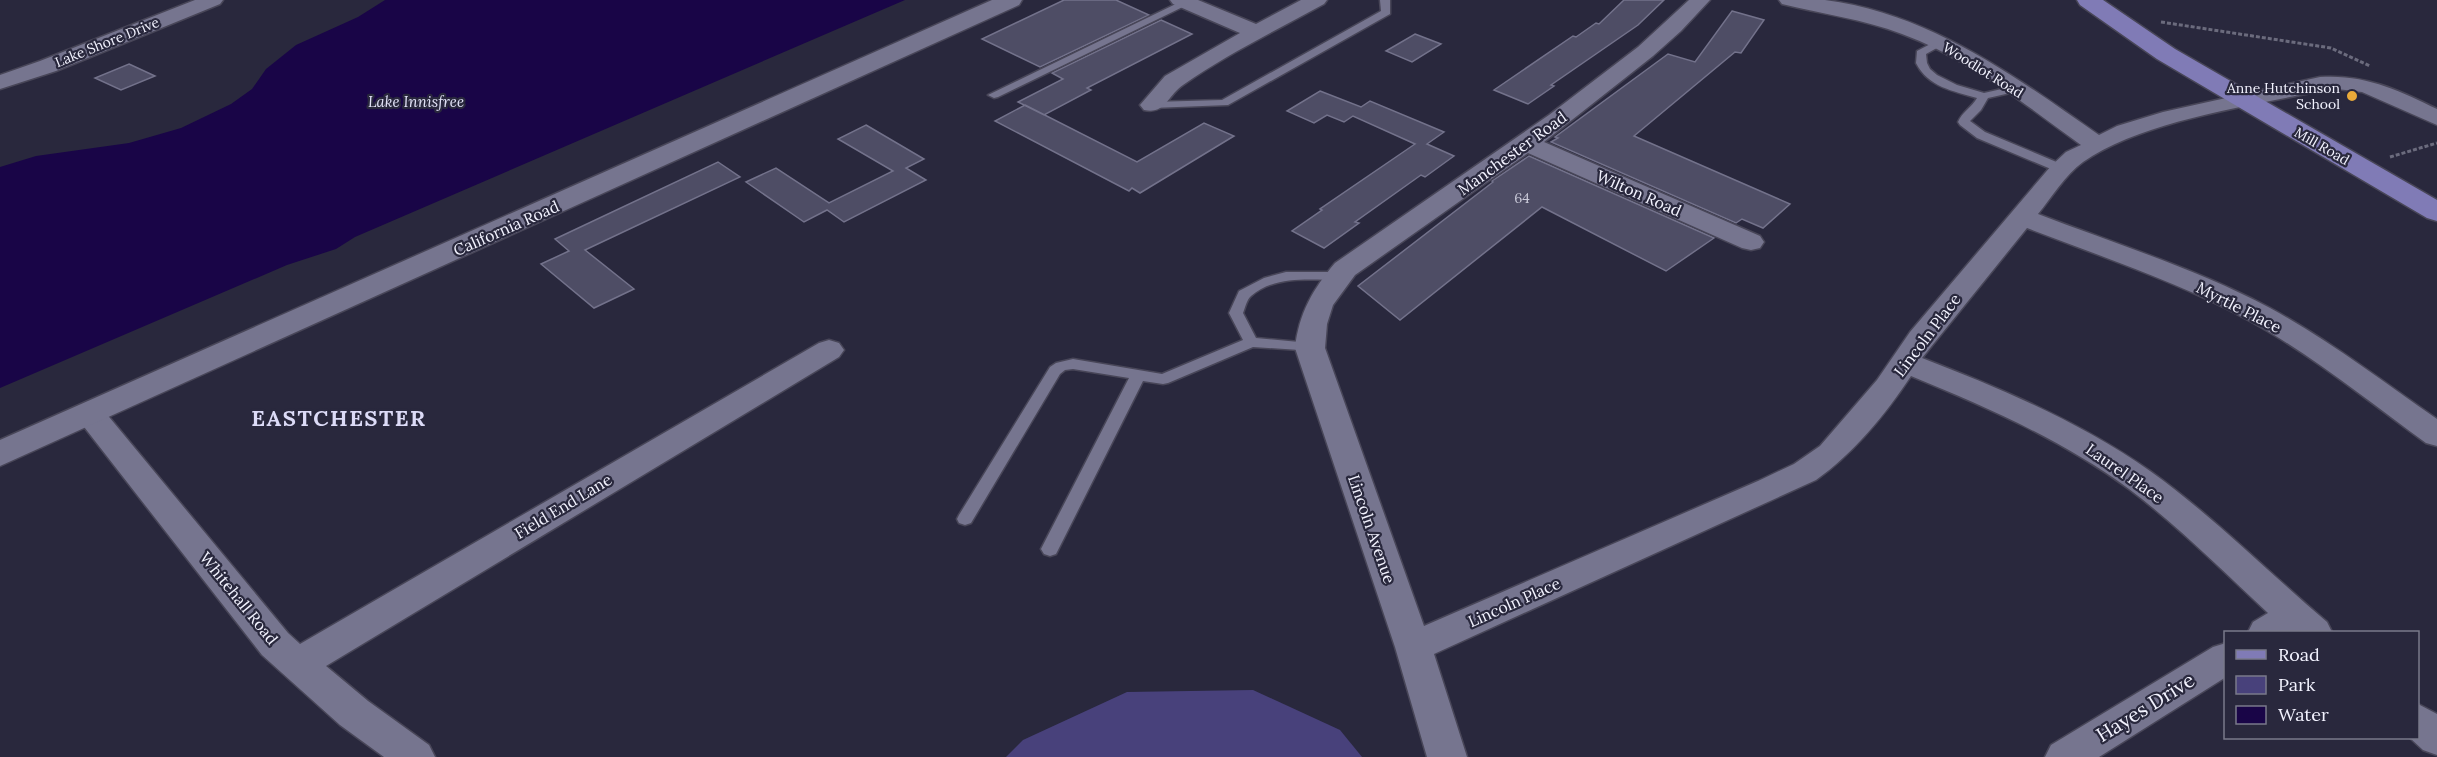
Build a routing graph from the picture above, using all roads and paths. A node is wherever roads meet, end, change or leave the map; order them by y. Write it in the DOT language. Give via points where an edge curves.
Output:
graph roads {
  1 [pos="213,0"];
  2 [pos="1011,0"];
  3 [pos="1317,0"];
  4 [pos="1385,0"];
  5 [pos="1700,0"];
  6 [pos="1789,0"];
  7 [pos="2088,0"];
  8 [pos="1186,1"];
  9 [pos="2154,21"];
  10 [pos="1257,32"];
  11 [pos="1940,42"];
  12 [pos="2375,68"];
  13 [pos="0,82"];
  14 [pos="2015,89"];
  15 [pos="994,95"];
  16 [pos="1983,96"];
  17 [pos="2247,102"];
  18 [pos="1152,105"];
  19 [pos="2437,118"];
  20 [pos="2437,143"];
  21 [pos="1528,144"];
  22 [pos="2097,145"];
  23 [pos="2385,159"];
  24 [pos="2062,169"];
  25 [pos="2437,212"];
  26 [pos="2022,217"];
  27 [pos="1751,242"];
  28 [pos="1330,289"];
  29 [pos="1251,342"];
  30 [pos="1310,348"];
  31 [pos="829,350"];
  32 [pos="1905,362"];
  33 [pos="1138,375"];
  34 [pos="89,414"];
  35 [pos="2437,435"];
  36 [pos="0,454"];
  37 [pos="965,519"];
  38 [pos="1050,549"];
  39 [pos="2291,627"];
  40 [pos="1413,647"];
  41 [pos="2224,659"];
  42 [pos="298,664"];
  43 [pos="2419,722"];
  44 [pos="2437,738"];
  45 [pos="415,757"];
  46 [pos="1447,757"];
  47 [pos="2065,757"];
  1 -- 13 [label="street, Lake Shore Drive"];
  2 -- 34 [label="main road, California Road"];
  3 -- 10 [label="street"];
  4 -- 18 [label="lane" via="1386,12 1224,103"];
  5 -- 21 [label="street, Manchester Road" via="1654,46"];
  6 -- 11 [label="street, Woodlot Road" via="1878,18"];
  7 -- 17 [label="main road, Mill Road" via="2166,54"];
  8 -- 10 [label="street"];
  8 -- 15 [label="lane"];
  9 -- 12 [label="path" via="2331,48"];
  10 -- 18 [label="street" via="1173,81"];
  11 -- 14 [label="street, Woodlot Road"];
  11 -- 16 [label="lane" via="1921,53 1923,70 1943,83"];
  14 -- 16 [label="lane"];
  14 -- 22 [label="street, Woodlot Road"];
  16 -- 24 [label="lane" via="1966,117 1964,122 1969,128"];
  17 -- 19 [label="street, Lincoln Place" via="2345,81 2372,87"];
  17 -- 22 [label="street, Lincoln Place" via="2171,117 2125,131"];
  17 -- 25 [label="main road, Mill Road"];
  20 -- 23 [label="path"];
  21 -- 27 [label="street, Wilton Road"];
  21 -- 28 [label="street, Manchester Road" via="1345,269"];
  22 -- 24 [label="street, Lincoln Place"];
  24 -- 26 [label="street, Lincoln Place"];
  26 -- 32 [label="street, Lincoln Place"];
  26 -- 35 [label="street, Myrtle Place" via="2181,278 2258,314"];
  28 -- 29 [label="lane" via="1286,276 1245,294 1236,313"];
  28 -- 30 [label="street, Lincoln Avenue" via="1311,322"];
  29 -- 30 [label="lane"];
  29 -- 33 [label="lane" via="1163,379"];
  30 -- 40 [label="street, Lincoln Avenue"];
  31 -- 42 [label="street, Field End Lane"];
  32 -- 39 [label="street, Laurel Place" via="2010,404 2114,462 2163,498"];
  32 -- 40 [label="street, Lincoln Place" via="1831,454 1805,472"];
  33 -- 37 [label="lane" via="1073,364 1061,366"];
  33 -- 38 [label="lane"];
  34 -- 36 [label="main road, California Road"];
  34 -- 42 [label="street, Whitehall Road" via="275,644"];
  40 -- 46 [label="street, Lincoln Avenue"];
  41 -- 47 [label="street, Hayes Drive"];
  42 -- 45 [label="street, Whitehall Road" via="354,713"];
  43 -- 44 [label="street"];
}
